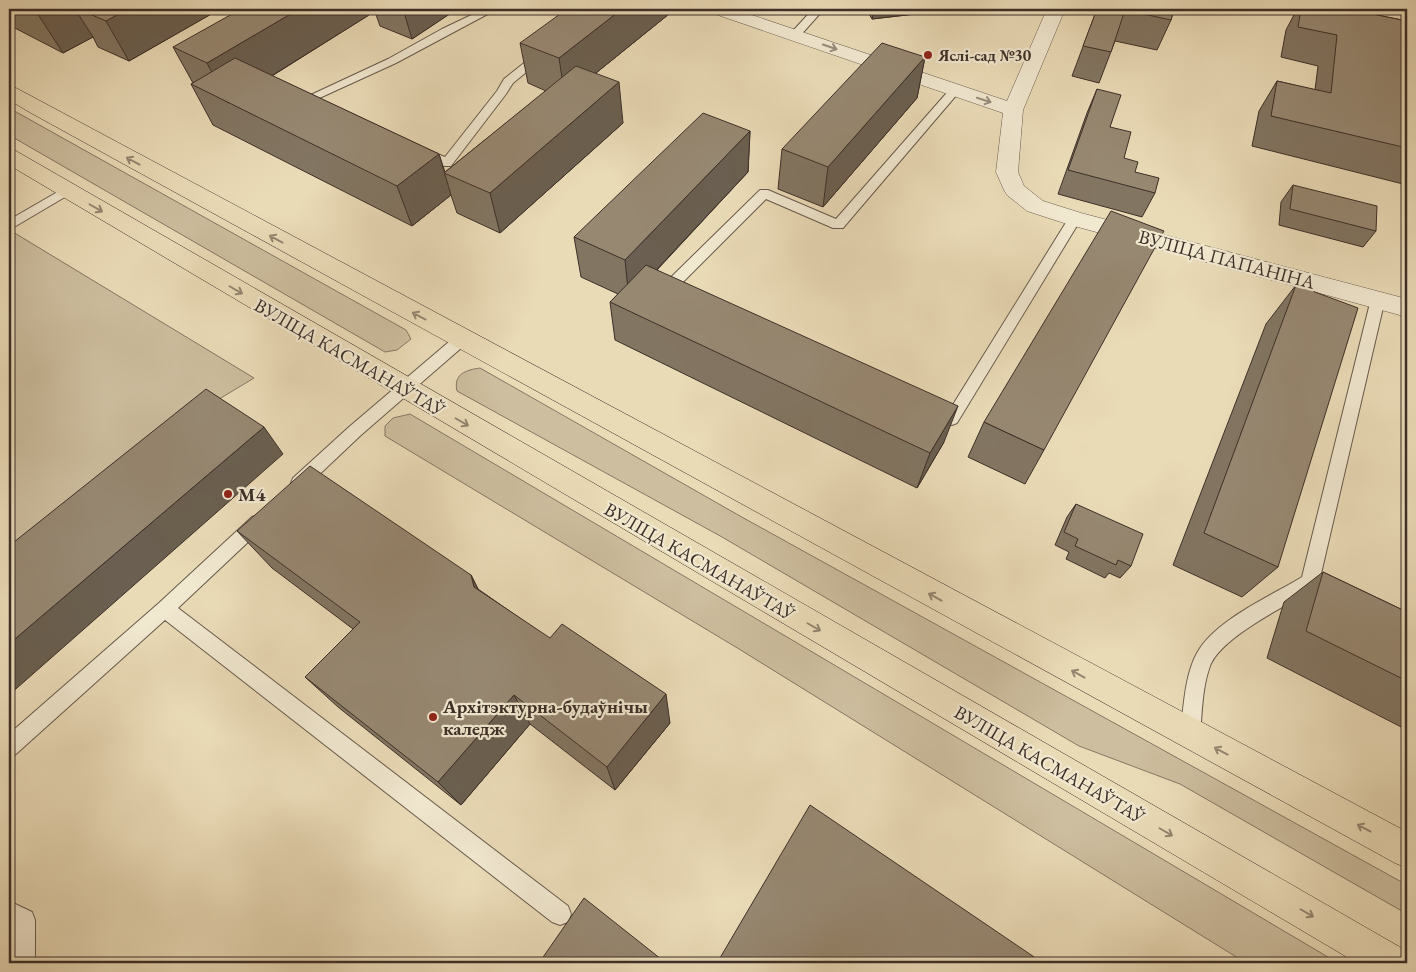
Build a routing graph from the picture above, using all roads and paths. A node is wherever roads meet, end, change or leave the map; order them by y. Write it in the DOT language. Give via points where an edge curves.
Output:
graph roads {
  1 [pos="492,9"];
  2 [pos="718,9"];
  3 [pos="819,9"];
  4 [pos="1056,9"];
  5 [pos="795,35"];
  6 [pos="554,45"];
  7 [pos="955,90"];
  8 [pos="9,92"];
  9 [pos="323,108"];
  10 [pos="1013,110"];
  11 [pos="412,148"];
  12 [pos="9,156"];
  13 [pos="66,191"];
  14 [pos="1075,218"];
  15 [pos="9,226"];
  16 [pos="683,300"];
  17 [pos="1378,300"];
  18 [pos="1407,308"];
  19 [pos="462,339"];
  20 [pos="404,389"];
  21 [pos="925,407"];
  22 [pos="285,497"];
  23 [pos="271,510"];
  24 [pos="1310,582"];
  25 [pos="1346,598"];
  26 [pos="165,609"];
  27 [pos="1190,735"];
  28 [pos="9,747"];
  29 [pos="1407,851"];
  30 [pos="9,912"];
  31 [pos="560,914"];
  32 [pos="24,963"];
  33 [pos="1392,963"];
  1 -- 9 [label="lane" via="446,30 392,61 306,100"];
  2 -- 5 [label="street"];
  3 -- 5 [label="lane"];
  4 -- 10 [label="street, ВУЛІЦА ПАПАНІНА"];
  5 -- 7 [label="street, one-way"];
  6 -- 11 [label="lane" via="508,81 447,163"];
  7 -- 10 [label="street, one-way"];
  7 -- 16 [label="lane" via="838,225 764,193 665,292"];
  19 -- 8 [label="main road, one-way"];
  10 -- 14 [label="street, ВУЛІЦА ПАПАНІНА" via="1007,172 1015,190 1035,206"];
  12 -- 13 [label="main road, ВУЛІЦА КАСМАНАЎТАЎ"];
  13 -- 15 [label="lane"];
  13 -- 20 [label="main road, ВУЛІЦА КАСМАНАЎТАЎ, one-way"];
  14 -- 17 [label="street, ВУЛІЦА ПАПАНІНА"];
  14 -- 21 [label="lane" via="952,419"];
  17 -- 18 [label="street, ВУЛІЦА ПАПАНІНА"];
  17 -- 24 [label="lane"];
  19 -- 20 [label="lane"];
  27 -- 19 [label="main road, one-way"];
  20 -- 22 [label="lane"];
  20 -- 33 [label="main road, ВУЛІЦА КАСМАНАЎТАЎ, one-way"];
  23 -- 26 [label="lane"];
  24 -- 25 [label="lane"];
  24 -- 27 [label="lane" via="1230,631 1204,658"];
  26 -- 28 [label="lane"];
  26 -- 31 [label="lane"];
  29 -- 27 [label="main road, one-way"];
  30 -- 32 [label="lane" via="24,920"];
}
